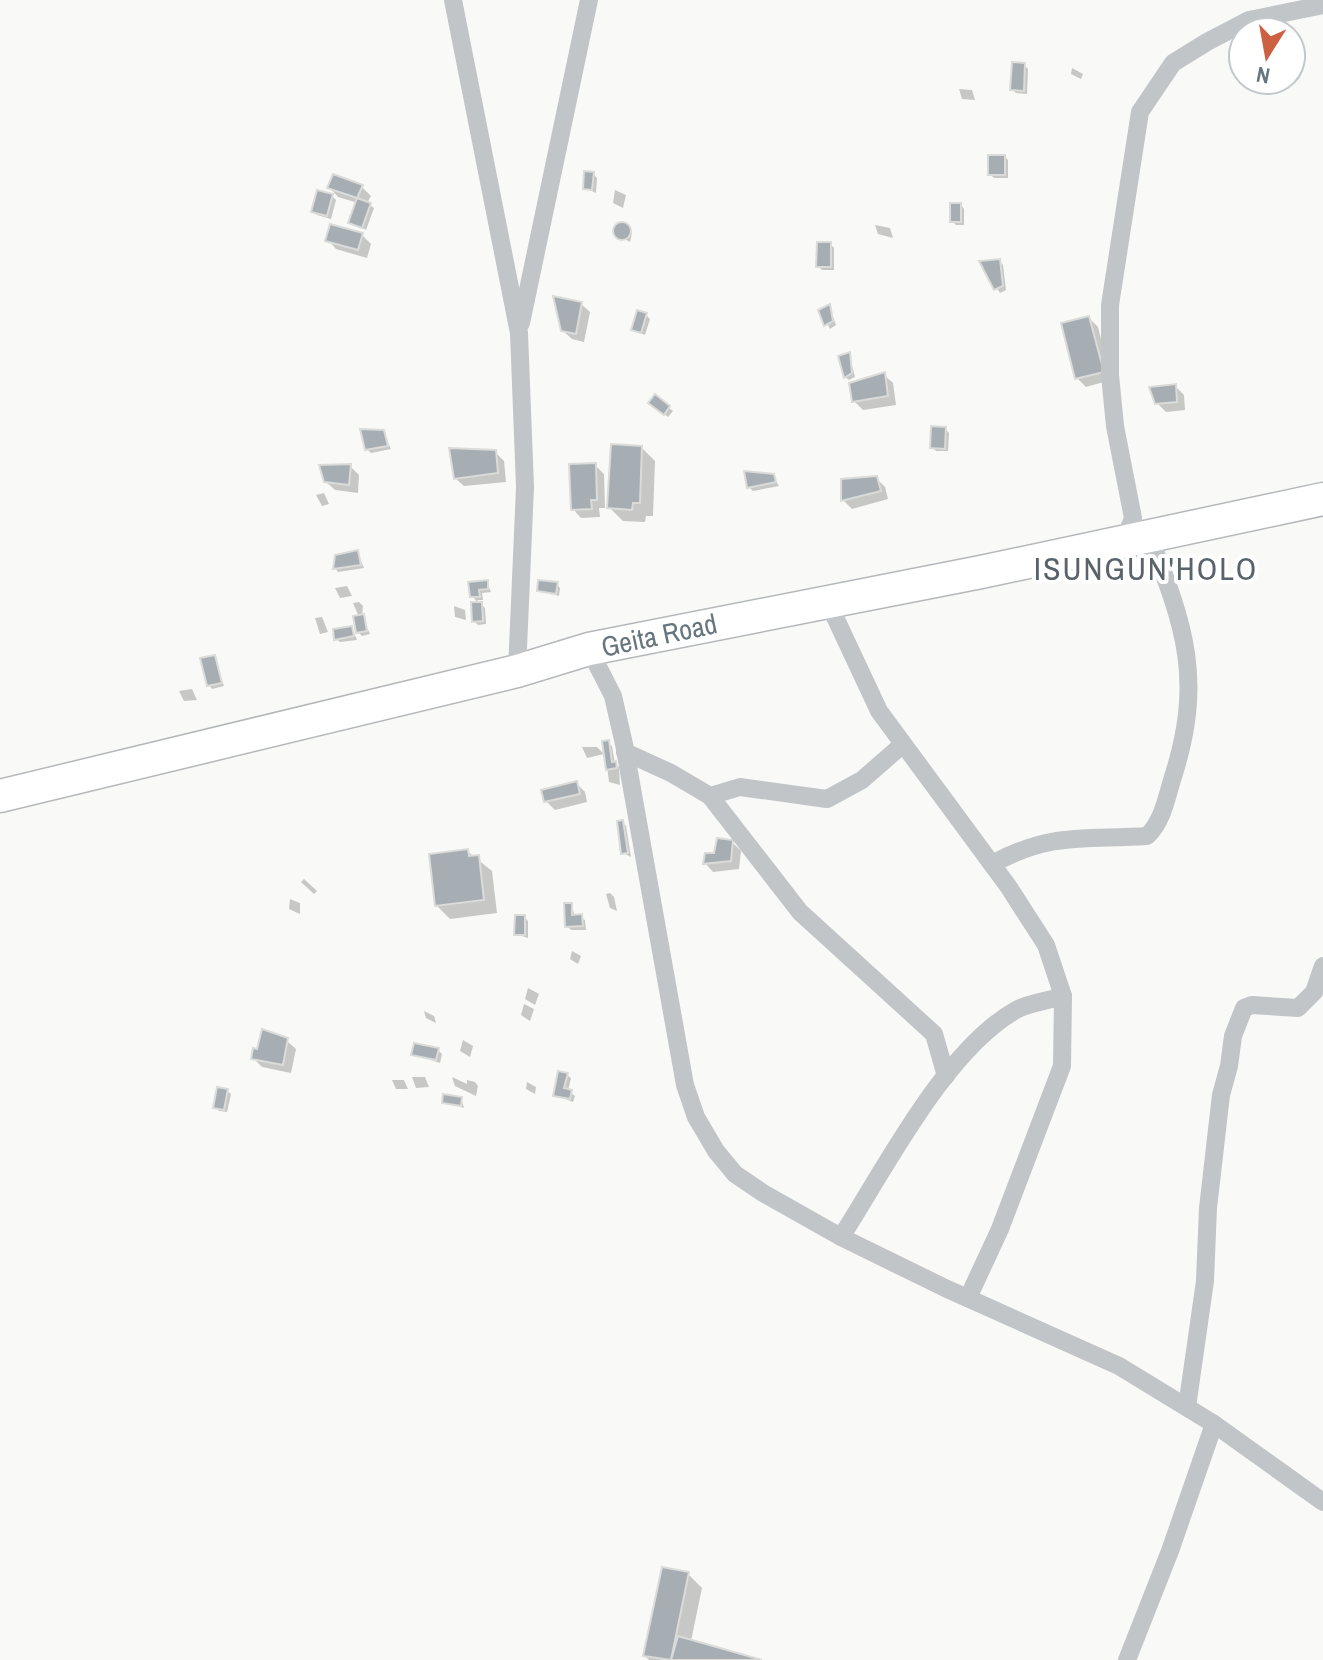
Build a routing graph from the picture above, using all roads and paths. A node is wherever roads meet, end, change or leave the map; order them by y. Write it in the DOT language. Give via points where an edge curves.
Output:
graph roads {
  1 [pos="453,0"];
  2 [pos="589,0"];
  3 [pos="1323,5"];
  4 [pos="519,333"];
  5 [pos="1323,499"];
  6 [pos="1136,537"];
  7 [pos="827,600"];
  8 [pos="589,649"];
  9 [pos="517,671"];
  10 [pos="902,745"];
  11 [pos="625,752"];
  12 [pos="0,796"];
  13 [pos="710,796"];
  14 [pos="992,864"];
  15 [pos="1323,966"];
  16 [pos="1063,996"];
  17 [pos="946,1076"];
  18 [pos="841,1237"];
  19 [pos="968,1298"];
  20 [pos="1187,1407"];
  21 [pos="1214,1424"];
  22 [pos="1323,1502"];
  23 [pos="1127,1660"];
  1 -- 4 [label="street"];
  2 -- 4 [label="street"];
  3 -- 6 [label="street" via="1249,20 1207,42 1173,63 1140,112 1110,305 1113,401"];
  4 -- 9 [label="street" via="525,487"];
  5 -- 6 [label="highway, Geita Road"];
  6 -- 7 [label="highway, Geita Road"];
  6 -- 14 [label="street" via="1177,605 1191,694 1161,816 1147,836 1047,840"];
  7 -- 8 [label="highway, Geita Road"];
  7 -- 10 [label="street" via="879,711"];
  8 -- 9 [label="highway, Geita Road"];
  8 -- 11 [label="street" via="613,696"];
  9 -- 12 [label="highway, Geita Road"];
  10 -- 13 [label="street" via="862,780 827,799 740,787"];
  10 -- 14 [label="street"];
  11 -- 13 [label="street"];
  11 -- 18 [label="street" via="685,1085 696,1117 735,1174"];
  13 -- 17 [label="street" via="800,912 934,1034"];
  14 -- 16 [label="street" via="1046,945"];
  15 -- 20 [label="street" via="1314,992 1298,1008 1244,1008 1233,1036 1215,1134 1205,1281"];
  16 -- 17 [label="street" via="1018,1009 984,1033"];
  16 -- 19 [label="street" via="1062,1066"];
  17 -- 18 [label="street"];
  18 -- 19 [label="street"];
  19 -- 20 [label="street" via="1119,1366"];
  20 -- 21 [label="street"];
  21 -- 22 [label="street"];
  21 -- 23 [label="street"];
}
